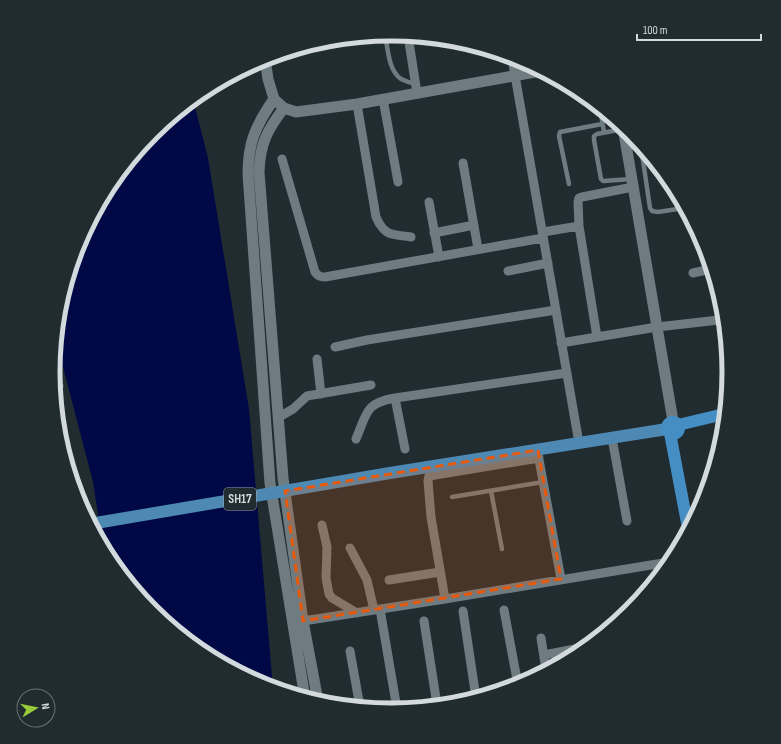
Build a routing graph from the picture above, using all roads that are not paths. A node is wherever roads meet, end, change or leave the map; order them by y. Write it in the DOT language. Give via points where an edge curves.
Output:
graph roads {
  1 [pos="387,41"];
  2 [pos="409,42"];
  3 [pos="266,65"];
  4 [pos="514,65"];
  5 [pos="532,73"];
  6 [pos="516,76"];
  7 [pos="416,89"];
  8 [pos="274,99"];
  9 [pos="383,99"];
  10 [pos="357,104"];
  11 [pos="284,108"];
  12 [pos="601,116"];
  13 [pos="602,124"];
  14 [pos="616,129"];
  15 [pos="604,132"];
  16 [pos="625,138"];
  17 [pos="630,143"];
  18 [pos="626,144"];
  19 [pos="643,158"];
  20 [pos="282,159"];
  21 [pos="463,163"];
  22 [pos="398,182"];
  23 [pos="632,183"];
  24 [pos="569,184"];
  25 [pos="429,202"];
  26 [pos="678,209"];
  27 [pos="474,225"];
  28 [pos="579,226"];
  29 [pos="434,233"];
  30 [pos="543,235"];
  31 [pos="411,237"];
  32 [pos="478,250"];
  33 [pos="439,256"];
  34 [pos="548,263"];
  35 [pos="705,270"];
  36 [pos="508,271"];
  37 [pos="693,273"];
  38 [pos="556,310"];
  39 [pos="717,320"];
  40 [pos="657,327"];
  41 [pos="597,337"];
  42 [pos="562,342"];
  43 [pos="335,347"];
  44 [pos="317,359"];
  45 [pos="567,373"];
  46 [pos="371,385"];
  47 [pos="321,394"];
  48 [pos="395,398"];
  49 [pos="719,416"];
  50 [pos="279,417"];
  51 [pos="717,424"];
  52 [pos="674,429"];
  53 [pos="612,438"];
  54 [pos="356,439"];
  55 [pos="579,443"];
  56 [pos="405,449"];
  57 [pos="538,454"];
  58 [pos="544,482"];
  59 [pos="491,491"];
  60 [pos="452,497"];
  61 [pos="692,508"];
  62 [pos="687,519"];
  63 [pos="626,521"];
  64 [pos="97,523"];
  65 [pos="322,525"];
  66 [pos="350,548"];
  67 [pos="502,549"];
  68 [pos="661,563"];
  69 [pos="440,572"];
  70 [pos="561,579"];
  71 [pos="389,580"];
  72 [pos="445,599"];
  73 [pos="377,610"];
  74 [pos="504,610"];
  75 [pos="463,611"];
  76 [pos="357,613"];
  77 [pos="303,621"];
  78 [pos="424,621"];
  79 [pos="541,638"];
  80 [pos="569,650"];
  81 [pos="350,651"];
  82 [pos="544,655"];
  83 [pos="545,665"];
  84 [pos="517,678"];
  85 [pos="304,692"];
  86 [pos="475,692"];
  87 [pos="317,695"];
  88 [pos="436,700"];
  89 [pos="359,701"];
  90 [pos="396,703"];
  1 -- 7 [label="lane" via="395,73"];
  2 -- 7 [label="street"];
  3 -- 8 [label="street"];
  4 -- 6 [label="street"];
  5 -- 6 [label="street"];
  6 -- 7 [label="street"];
  6 -- 30 [label="street"];
  7 -- 9 [label="street"];
  8 -- 11 [label="street"];
  8 -- 85 [label="street" via="251,143 248,174 270,483"];
  9 -- 10 [label="street"];
  9 -- 22 [label="street"];
  10 -- 11 [label="street" via="296,112"];
  10 -- 31 [label="street" via="376,217 384,231"];
  11 -- 50 [label="street" via="262,144 259,172"];
  12 -- 13 [label="lane"];
  13 -- 15 [label="lane"];
  13 -- 24 [label="lane" via="560,132"];
  14 -- 15 [label="lane"];
  15 -- 23 [label="lane" via="594,136 601,179 608,182"];
  16 -- 18 [label="street"];
  17 -- 18 [label="lane"];
  18 -- 23 [label="street"];
  19 -- 26 [label="lane" via="652,211"];
  20 -- 33 [label="street" via="318,276 325,277"];
  21 -- 27 [label="street"];
  23 -- 28 [label="street" via="580,198"];
  23 -- 40 [label="street"];
  25 -- 29 [label="street"];
  27 -- 29 [label="street"];
  27 -- 32 [label="street"];
  28 -- 30 [label="street"];
  28 -- 41 [label="street"];
  29 -- 33 [label="street"];
  30 -- 32 [label="street"];
  30 -- 34 [label="street"];
  32 -- 33 [label="street"];
  34 -- 36 [label="street"];
  34 -- 38 [label="street"];
  35 -- 37 [label="street"];
  38 -- 42 [label="street"];
  38 -- 43 [label="street"];
  39 -- 40 [label="street"];
  40 -- 41 [label="street"];
  40 -- 52 [label="street"];
  41 -- 42 [label="street"];
  42 -- 45 [label="street"];
  44 -- 47 [label="street"];
  45 -- 48 [label="street"];
  45 -- 55 [label="street"];
  46 -- 47 [label="street"];
  47 -- 50 [label="street" via="307,396"];
  48 -- 54 [label="street" via="370,407"];
  48 -- 56 [label="street"];
  49 -- 52 [label="highway"];
  50 -- 77 [label="street" via="283,478"];
  51 -- 52 [label="highway"];
  52 -- 53 [label="main road, SH17"];
  52 -- 61 [label="highway"];
  52 -- 62 [label="highway"];
  53 -- 55 [label="main road, SH17"];
  53 -- 63 [label="street"];
  55 -- 57 [label="main road, SH17"];
  57 -- 58 [label="street"];
  57 -- 64 [label="main road, SH17" via="390,473"];
  57 -- 69 [label="street" via="429,476"];
  58 -- 59 [label="lane"];
  58 -- 70 [label="street"];
  59 -- 60 [label="lane"];
  59 -- 67 [label="lane"];
  65 -- 76 [label="street" via="329,594"];
  66 -- 73 [label="street" via="368,580"];
  68 -- 70 [label="street"];
  69 -- 71 [label="street"];
  69 -- 72 [label="street"];
  70 -- 72 [label="street"];
  72 -- 73 [label="street"];
  73 -- 76 [label="street"];
  73 -- 90 [label="street"];
  74 -- 84 [label="street"];
  75 -- 86 [label="street"];
  76 -- 77 [label="street"];
  77 -- 87 [label="street"];
  78 -- 88 [label="street"];
  79 -- 82 [label="street"];
  80 -- 82 [label="street"];
  81 -- 89 [label="street"];
  82 -- 83 [label="street"];
}
